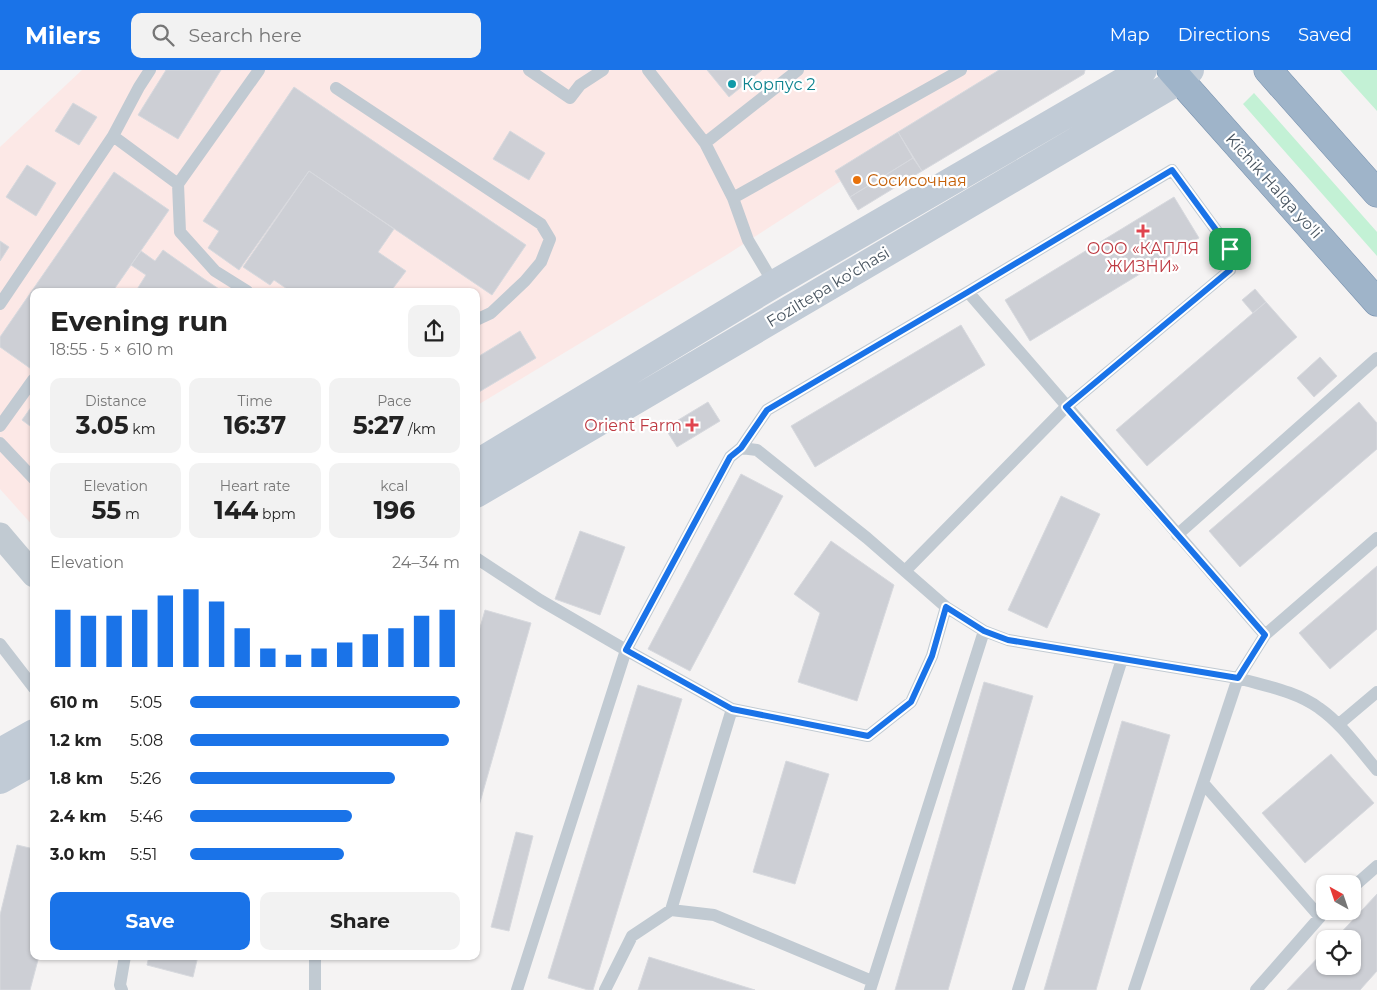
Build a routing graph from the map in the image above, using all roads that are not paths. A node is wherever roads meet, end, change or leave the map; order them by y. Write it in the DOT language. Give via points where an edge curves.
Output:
graph roads {
  1 [pos="150,70"];
  2 [pos="259,70"];
  3 [pos="529,70"];
  4 [pos="603,70"];
  5 [pos="648,70"];
  6 [pos="798,70"];
  7 [pos="961,70"];
  8 [pos="1143,70"];
  9 [pos="1268,70"];
  10 [pos="1180,73"];
  11 [pos="336,88"];
  12 [pos="113,136"];
  13 [pos="705,143"];
  14 [pos="178,184"];
  15 [pos="1377,194"];
  16 [pos="733,198"];
  17 [pos="774,284"];
  18 [pos="242,288"];
  19 [pos="968,292"];
  20 [pos="1377,302"];
  21 [pos="0,304"];
  22 [pos="480,318"];
  23 [pos="1377,358"];
  24 [pos="30,384"];
  25 [pos="1066,407"];
  26 [pos="0,426"];
  27 [pos="0,443"];
  28 [pos="741,448"];
  29 [pos="480,462"];
  30 [pos="30,475"];
  31 [pos="480,492"];
  32 [pos="0,535"];
  33 [pos="1177,535"];
  34 [pos="1377,538"];
  35 [pos="480,566"];
  36 [pos="30,570"];
  37 [pos="904,571"];
  38 [pos="946,607"];
  39 [pos="984,631"];
  40 [pos="1265,635"];
  41 [pos="0,644"];
  42 [pos="626,650"];
  43 [pos="1122,659"];
  44 [pos="1238,678"];
  45 [pos="30,683"];
  46 [pos="1377,692"];
  47 [pos="732,709"];
  48 [pos="1338,724"];
  49 [pos="30,735"];
  50 [pos="0,752"];
  51 [pos="30,763"];
  52 [pos="1377,770"];
  53 [pos="0,780"];
  54 [pos="1203,783"];
  55 [pos="1377,866"];
  56 [pos="1361,880"];
  57 [pos="1316,906"];
  58 [pos="670,910"];
  59 [pos="1318,920"];
  60 [pos="124,960"];
  61 [pos="315,960"];
  62 [pos="871,986"];
  63 [pos="122,990"];
  64 [pos="315,990"];
  65 [pos="517,990"];
  66 [pos="605,990"];
  67 [pos="1018,990"];
  68 [pos="1134,990"];
  69 [pos="1256,990"];
  1 -- 12 [label="lane"];
  2 -- 14 [label="lane"];
  3 -- 4 [label="lane" via="570,98 580,85"];
  5 -- 13 [label="lane"];
  6 -- 13 [label="lane"];
  7 -- 16 [label="lane"];
  8 -- 17 [label="main road, Foziltepa ko'chasi"];
  9 -- 15 [label="highway"];
  10 -- 20 [label="highway, Kichik Halqa yo'li"];
  10 -- 31 [label="main road, Foziltepa ko'chasi"];
  11 -- 22 [label="lane" via="541,224 550,239 541,262 492,313"];
  12 -- 14 [label="lane"];
  12 -- 21 [label="lane"];
  13 -- 16 [label="lane"];
  14 -- 18 [label="lane" via="180,232 215,271"];
  16 -- 17 [label="lane" via="748,240"];
  17 -- 29 [label="main road, Foziltepa ko'chasi"];
  19 -- 25 [label="lane"];
  19 -- 25 [label="lane" via="1172,170 1230,249 1230,270"];
  19 -- 28 [label="lane" via="767,410"];
  23 -- 33 [label="lane"];
  24 -- 26 [label="lane"];
  25 -- 33 [label="lane"];
  25 -- 37 [label="lane"];
  27 -- 30 [label="lane"];
  28 -- 37 [label="lane" via="756,450"];
  28 -- 42 [label="lane" via="730,457"];
  32 -- 36 [label="street"];
  33 -- 40 [label="lane"];
  34 -- 40 [label="lane"];
  35 -- 42 [label="lane"];
  37 -- 38 [label="lane"];
  38 -- 39 [label="lane"];
  38 -- 47 [label="lane" via="932,656 911,702 868,736"];
  39 -- 43 [label="lane" via="1008,640"];
  39 -- 62 [label="lane"];
  40 -- 44 [label="lane"];
  41 -- 45 [label="lane"];
  42 -- 47 [label="lane"];
  42 -- 65 [label="lane"];
  43 -- 44 [label="lane"];
  43 -- 67 [label="lane"];
  44 -- 48 [label="lane" via="1296,696 1318,707"];
  44 -- 54 [label="lane"];
  46 -- 48 [label="lane"];
  47 -- 58 [label="lane"];
  48 -- 52 [label="lane"];
  49 -- 50 [label="main road"];
  51 -- 53 [label="main road"];
  54 -- 57 [label="lane"];
  54 -- 68 [label="lane"];
  55 -- 56 [label="lane"];
  58 -- 62 [label="lane" via="714,915"];
  58 -- 66 [label="lane" via="632,936"];
  59 -- 69 [label="lane"];
  60 -- 63 [label="lane"];
  61 -- 64 [label="lane"];
}
